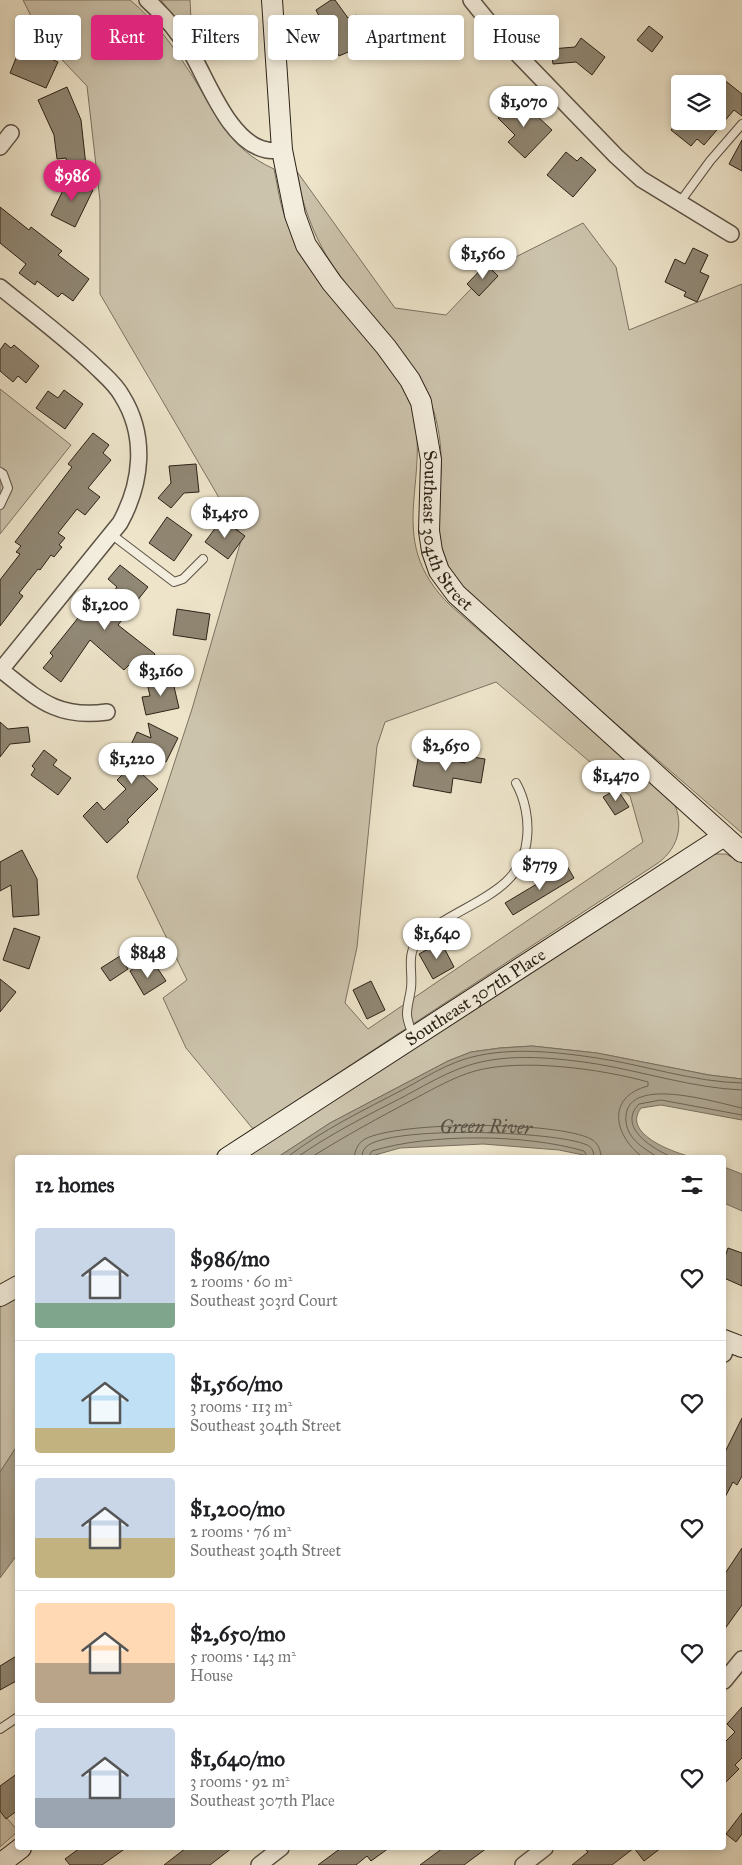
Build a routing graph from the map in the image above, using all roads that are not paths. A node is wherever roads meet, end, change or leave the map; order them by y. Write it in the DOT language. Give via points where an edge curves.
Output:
graph roads {
  1 [pos="147,0"];
  2 [pos="272,0"];
  3 [pos="471,0"];
  4 [pos="742,124"];
  5 [pos="11,133"];
  6 [pos="0,147"];
  7 [pos="282,150"];
  8 [pos="680,202"];
  9 [pos="737,234"];
  10 [pos="0,287"];
  11 [pos="0,472"];
  12 [pos="0,505"];
  13 [pos="112,534"];
  14 [pos="203,559"];
  15 [pos="0,671"];
  16 [pos="107,712"];
  17 [pos="516,783"];
  18 [pos="724,836"];
  19 [pos="742,852"];
  20 [pos="413,1036"];
  21 [pos="232,1155"];
  22 [pos="15,1288"];
  23 [pos="0,1296"];
  24 [pos="742,1659"];
  25 [pos="726,1679"];
  26 [pos="15,1719"];
  27 [pos="0,1729"];
  28 [pos="18,1850"];
  29 [pos="278,1850"];
  30 [pos="542,1850"];
  31 [pos="0,1864"];
  32 [pos="259,1865"];
  33 [pos="523,1865"];
  1 -- 7 [label="street" via="176,31 193,56 231,124 248,141 265,150"];
  2 -- 7 [label="street, Southeast 304th Street"];
  3 -- 8 [label="street" via="501,37 616,156 641,179"];
  4 -- 8 [label="lane"];
  5 -- 6 [label="street"];
  7 -- 18 [label="street, Southeast 304th Street" via="295,215 306,245 332,283 391,354 421,402 431,460 429,531 439,571 456,594"];
  8 -- 9 [label="street"];
  10 -- 13 [label="street" via="111,380 133,418 138,440 136,483 126,512"];
  11 -- 12 [label="lane" via="8,488"];
  13 -- 14 [label="lane" via="174,582 183,580"];
  13 -- 15 [label="street"];
  15 -- 16 [label="street" via="52,707 76,714"];
  17 -- 20 [label="lane" via="525,807 528,831 521,866 490,895 451,916 418,940 410,960 407,1016"];
  18 -- 19 [label="street, Southeast 304th Street"];
  18 -- 20 [label="street, Southeast 307th Place"];
  20 -- 21 [label="street, Southeast 307th Place"];
  22 -- 23 [label="street"];
  24 -- 25 [label="street"];
  26 -- 27 [label="lane"];
  28 -- 31 [label="street"];
  29 -- 32 [label="street"];
  30 -- 33 [label="street"];
}
